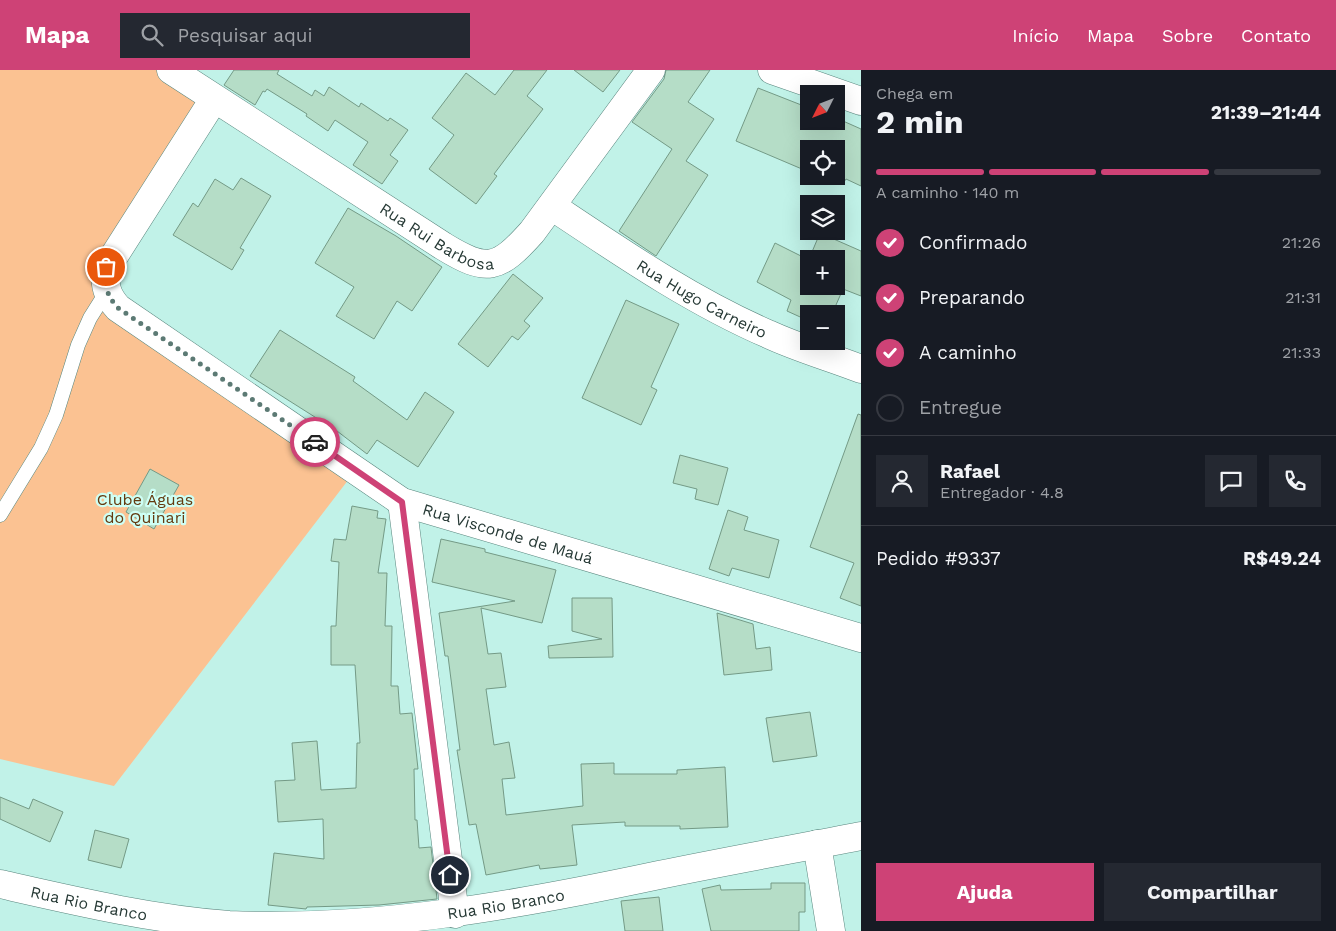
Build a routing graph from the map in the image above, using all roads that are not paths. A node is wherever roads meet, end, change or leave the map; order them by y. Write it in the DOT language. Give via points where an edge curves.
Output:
graph roads {
  1 [pos="171,70"];
  2 [pos="651,70"];
  3 [pos="772,70"];
  4 [pos="214,98"];
  5 [pos="861,101"];
  6 [pos="553,207"];
  7 [pos="107,291"];
  8 [pos="861,369"];
  9 [pos="402,502"];
  10 [pos="0,515"];
  11 [pos="861,638"];
  12 [pos="861,836"];
  13 [pos="817,844"];
  14 [pos="0,884"];
  15 [pos="455,914"];
  16 [pos="831,931"];
  1 -- 4 [label="street, Rua Rui Barbosa"];
  2 -- 6 [label="street, Rua Rui Barbosa"];
  3 -- 5 [label="street"];
  4 -- 6 [label="street, Rua Rui Barbosa" via="472,262 494,264 511,255"];
  4 -- 7 [label="street" via="106,267"];
  6 -- 8 [label="street, Rua Hugo Carneiro" via="631,259 706,303 769,335"];
  7 -- 9 [label="street, Rua Visconde de Mauá" via="114,305 134,320"];
  7 -- 10 [label="lane" via="78,345 56,415 41,448"];
  9 -- 11 [label="street, Rua Visconde de Mauá"];
  9 -- 15 [label="street"];
  12 -- 13 [label="street, Rua Rio Branco"];
  13 -- 15 [label="street, Rua Rio Branco"];
  13 -- 16 [label="street"];
  14 -- 15 [label="street, Rua Rio Branco" via="150,916 230,925 408,921"];
}
